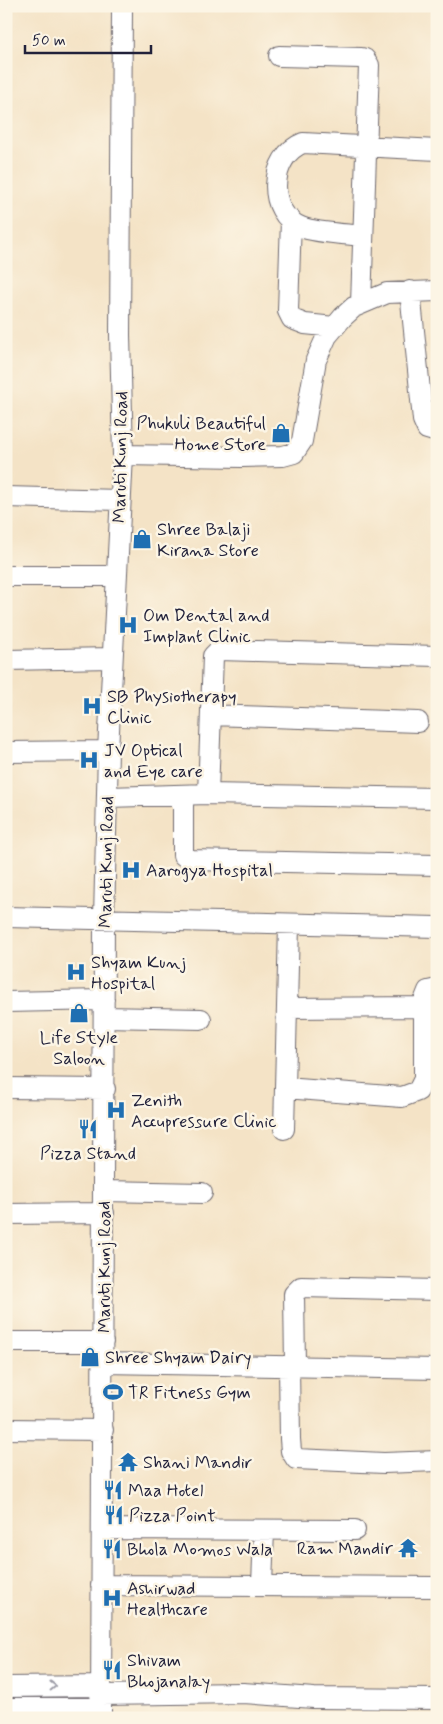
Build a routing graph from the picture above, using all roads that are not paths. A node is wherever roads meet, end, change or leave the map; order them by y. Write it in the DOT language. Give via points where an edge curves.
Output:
graph roads {
  1 [pos="122,6"];
  2 [pos="279,56"];
  3 [pos="366,145"];
  4 [pos="437,150"];
  5 [pos="291,220"];
  6 [pos="363,236"];
  7 [pos="437,290"];
  8 [pos="410,291"];
  9 [pos="361,304"];
  10 [pos="334,327"];
  11 [pos="428,374"];
  12 [pos="437,432"];
  13 [pos="123,455"];
  14 [pos="6,497"];
  15 [pos="120,500"];
  16 [pos="6,576"];
  17 [pos="116,576"];
  18 [pos="437,656"];
  19 [pos="112,658"];
  20 [pos="6,660"];
  21 [pos="211,715"];
  22 [pos="418,722"];
  23 [pos="108,751"];
  24 [pos="6,752"];
  25 [pos="208,794"];
  26 [pos="183,795"];
  27 [pos="108,797"];
  28 [pos="437,798"];
  29 [pos="437,866"];
  30 [pos="6,917"];
  31 [pos="104,918"];
  32 [pos="289,925"];
  33 [pos="437,927"];
  34 [pos="437,989"];
  35 [pos="6,1002"];
  36 [pos="423,1007"];
  37 [pos="287,1008"];
  38 [pos="104,1009"];
  39 [pos="201,1018"];
  40 [pos="430,1052"];
  41 [pos="6,1088"];
  42 [pos="286,1088"];
  43 [pos="105,1089"];
  44 [pos="284,1128"];
  45 [pos="104,1191"];
  46 [pos="202,1193"];
  47 [pos="104,1213"];
  48 [pos="6,1214"];
  49 [pos="437,1290"];
  50 [pos="6,1342"];
  51 [pos="103,1342"];
  52 [pos="103,1363"];
  53 [pos="292,1365"];
  54 [pos="437,1369"];
  55 [pos="6,1429"];
  56 [pos="103,1430"];
  57 [pos="437,1461"];
  58 [pos="102,1529"];
  59 [pos="264,1530"];
  60 [pos="355,1530"];
  61 [pos="101,1585"];
  62 [pos="262,1585"];
  63 [pos="437,1587"];
  64 [pos="6,1687"];
  65 [pos="437,1699"];
  66 [pos="101,1702"];
  67 [pos="6,1708"];
  1 -- 13 [label="street, Maruti Kunj Road" via="120,336"];
  2 -- 3 [label="street" via="365,59 368,64"];
  3 -- 4 [label="street"];
  3 -- 5 [label="street" via="302,143 290,150 280,162 276,176 281,209"];
  3 -- 6 [label="street"];
  5 -- 6 [label="street" via="302,227"];
  5 -- 10 [label="street" via="288,311 292,319 305,324"];
  6 -- 9 [label="street"];
  7 -- 8 [label="street"];
  8 -- 9 [label="street" via="387,293"];
  8 -- 11 [label="street"];
  9 -- 10 [label="street"];
  10 -- 13 [label="street" via="316,360 302,441 294,453 242,457"];
  11 -- 12 [label="street" via="425,426"];
  13 -- 15 [label="street, Maruti Kunj Road"];
  14 -- 15 [label="street"];
  15 -- 17 [label="street, Maruti Kunj Road"];
  16 -- 17 [label="street"];
  17 -- 19 [label="street, Maruti Kunj Road"];
  18 -- 21 [label="street" via="219,650 213,656"];
  19 -- 20 [label="street"];
  19 -- 23 [label="street, Maruti Kunj Road"];
  21 -- 22 [label="street"];
  21 -- 25 [label="street"];
  23 -- 24 [label="street"];
  23 -- 27 [label="street, Maruti Kunj Road"];
  25 -- 26 [label="street"];
  25 -- 28 [label="street"];
  26 -- 27 [label="street"];
  26 -- 29 [label="street" via="183,855 190,860"];
  27 -- 31 [label="street, Maruti Kunj Road"];
  30 -- 31 [label="street"];
  31 -- 32 [label="street"];
  31 -- 38 [label="street, Maruti Kunj Road"];
  32 -- 33 [label="street"];
  32 -- 37 [label="street"];
  34 -- 36 [label="street" via="428,991"];
  35 -- 38 [label="street"];
  36 -- 37 [label="street"];
  36 -- 40 [label="street"];
  37 -- 42 [label="street"];
  38 -- 39 [label="street"];
  38 -- 43 [label="street, Maruti Kunj Road"];
  40 -- 42 [label="street" via="424,1079 418,1091 412,1094"];
  41 -- 43 [label="street"];
  42 -- 44 [label="street"];
  43 -- 45 [label="street, Maruti Kunj Road"];
  45 -- 46 [label="street"];
  45 -- 47 [label="street, Maruti Kunj Road"];
  47 -- 48 [label="street"];
  47 -- 51 [label="street, Maruti Kunj Road"];
  49 -- 53 [label="street" via="305,1286 298,1289 294,1294"];
  50 -- 51 [label="street"];
  51 -- 52 [label="street, Maruti Kunj Road"];
  52 -- 53 [label="street"];
  52 -- 56 [label="street, Maruti Kunj Road"];
  53 -- 54 [label="street"];
  53 -- 57 [label="street" via="290,1439 291,1451 296,1458 384,1463"];
  55 -- 56 [label="street"];
  56 -- 58 [label="street, Maruti Kunj Road"];
  58 -- 59 [label="street"];
  58 -- 61 [label="street, Maruti Kunj Road"];
  59 -- 60 [label="street"];
  59 -- 62 [label="street"];
  61 -- 62 [label="street"];
  61 -- 66 [label="street, Maruti Kunj Road"];
  62 -- 63 [label="street"];
  64 -- 66 [label="street, one-way"];
  65 -- 66 [label="street" via="314,1698 243,1693"];
  66 -- 67 [label="street"];
}
